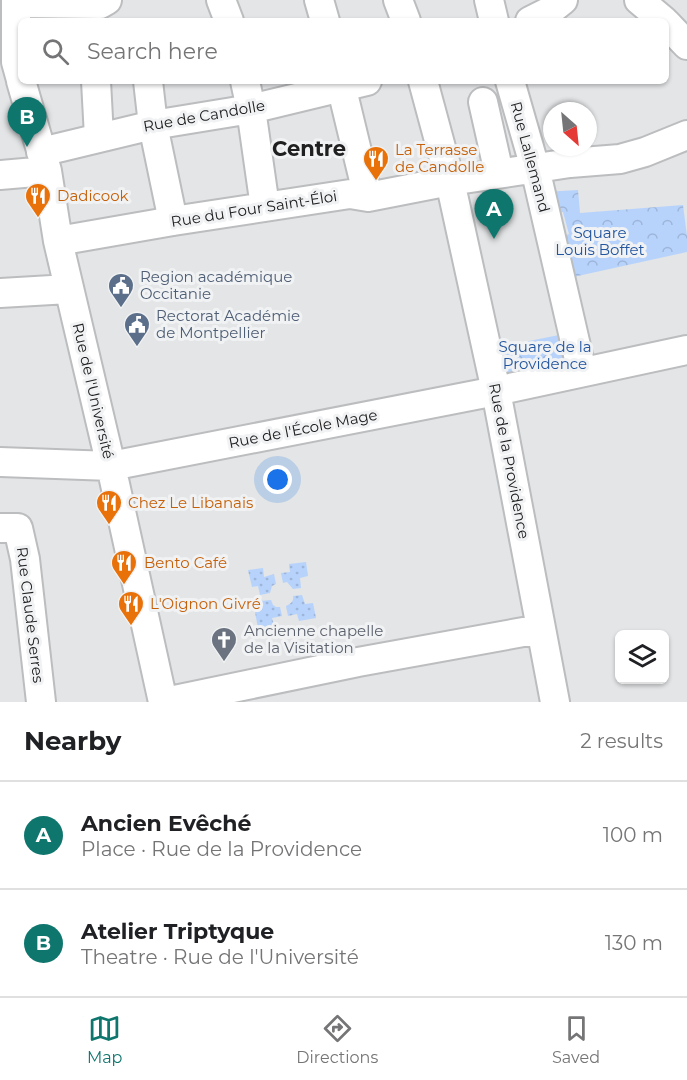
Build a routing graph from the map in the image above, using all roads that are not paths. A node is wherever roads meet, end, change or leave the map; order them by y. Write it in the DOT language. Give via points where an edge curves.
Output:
graph roads {
  1 [pos="221,0"];
  2 [pos="319,0"];
  3 [pos="489,0"];
  4 [pos="563,0"];
  5 [pos="639,0"];
  6 [pos="16,2"];
  7 [pos="102,8"];
  8 [pos="228,18"];
  9 [pos="324,18"];
  10 [pos="493,18"];
  11 [pos="536,18"];
  12 [pos="660,18"];
  13 [pos="669,26"];
  14 [pos="687,45"];
  15 [pos="18,69"];
  16 [pos="22,84"];
  17 [pos="96,84"];
  18 [pos="148,84"];
  19 [pos="246,84"];
  20 [pos="345,84"];
  21 [pos="349,84"];
  22 [pos="424,84"];
  23 [pos="511,84"];
  24 [pos="483,102"];
  25 [pos="251,109"];
  26 [pos="153,125"];
  27 [pos="687,135"];
  28 [pos="99,137"];
  29 [pos="44,161"];
  30 [pos="534,168"];
  31 [pos="500,173"];
  32 [pos="0,175"];
  33 [pos="450,181"];
  34 [pos="368,197"];
  35 [pos="265,207"];
  36 [pos="173,221"];
  37 [pos="58,241"];
  38 [pos="69,289"];
  39 [pos="0,293"];
  40 [pos="687,351"];
  41 [pos="582,372"];
  42 [pos="496,391"];
  43 [pos="0,462"];
  44 [pos="111,466"];
  45 [pos="9,528"];
  46 [pos="540,629"];
  47 [pos="41,702"];
  48 [pos="164,702"];
  49 [pos="555,702"];
  1 -- 8 [label="street"];
  2 -- 9 [label="street"];
  3 -- 10 [label="street"];
  4 -- 11 [label="street"];
  5 -- 12 [label="street"];
  6 -- 7 [label="street"];
  6 -- 15 [label="street, Rue de l'Université"];
  13 -- 14 [label="street"];
  16 -- 29 [label="street, Rue de l'Université"];
  17 -- 28 [label="street"];
  18 -- 26 [label="street"];
  19 -- 25 [label="street"];
  20 -- 25 [label="street, Rue de Candolle"];
  21 -- 34 [label="street"];
  22 -- 33 [label="street, Rue de la Providence"];
  23 -- 30 [label="street, Rue Lallemand"];
  24 -- 31 [label="street"];
  25 -- 26 [label="street, Rue de Candolle"];
  25 -- 35 [label="street"];
  26 -- 28 [label="street, Rue de Candolle"];
  26 -- 36 [label="street"];
  27 -- 30 [label="street, Rue du Four Saint-Éloi" via="620,159"];
  28 -- 29 [label="street, Rue de Candolle"];
  29 -- 32 [label="street, Rue de Candolle"];
  29 -- 37 [label="street, Rue de l'Université"];
  30 -- 31 [label="street, Rue du Four Saint-Éloi"];
  30 -- 41 [label="street, Rue Lallemand"];
  31 -- 33 [label="street, Rue du Four Saint-Éloi"];
  33 -- 34 [label="street, Rue du Four Saint-Éloi"];
  33 -- 42 [label="street, Rue de la Providence"];
  34 -- 35 [label="street, Rue du Four Saint-Éloi" via="350,194"];
  35 -- 36 [label="street, Rue du Four Saint-Éloi"];
  36 -- 37 [label="street, Rue du Four Saint-Éloi"];
  37 -- 38 [label="street, Rue de l'Université"];
  38 -- 39 [label="street"];
  38 -- 44 [label="street, Rue de l'Université"];
  40 -- 41 [label="street, Rue de l'École Mage"];
  41 -- 42 [label="street, Rue de l'École Mage"];
  42 -- 44 [label="street, Rue de l'École Mage"];
  42 -- 46 [label="street, Rue de la Providence"];
  43 -- 44 [label="street, Rue de l'École Mage"];
  44 -- 48 [label="street, Rue de l'Université"];
  45 -- 47 [label="street, Rue Claude Serres" via="26,559"];
  46 -- 48 [label="street"];
  46 -- 49 [label="street, Rue de la Providence"];
}
